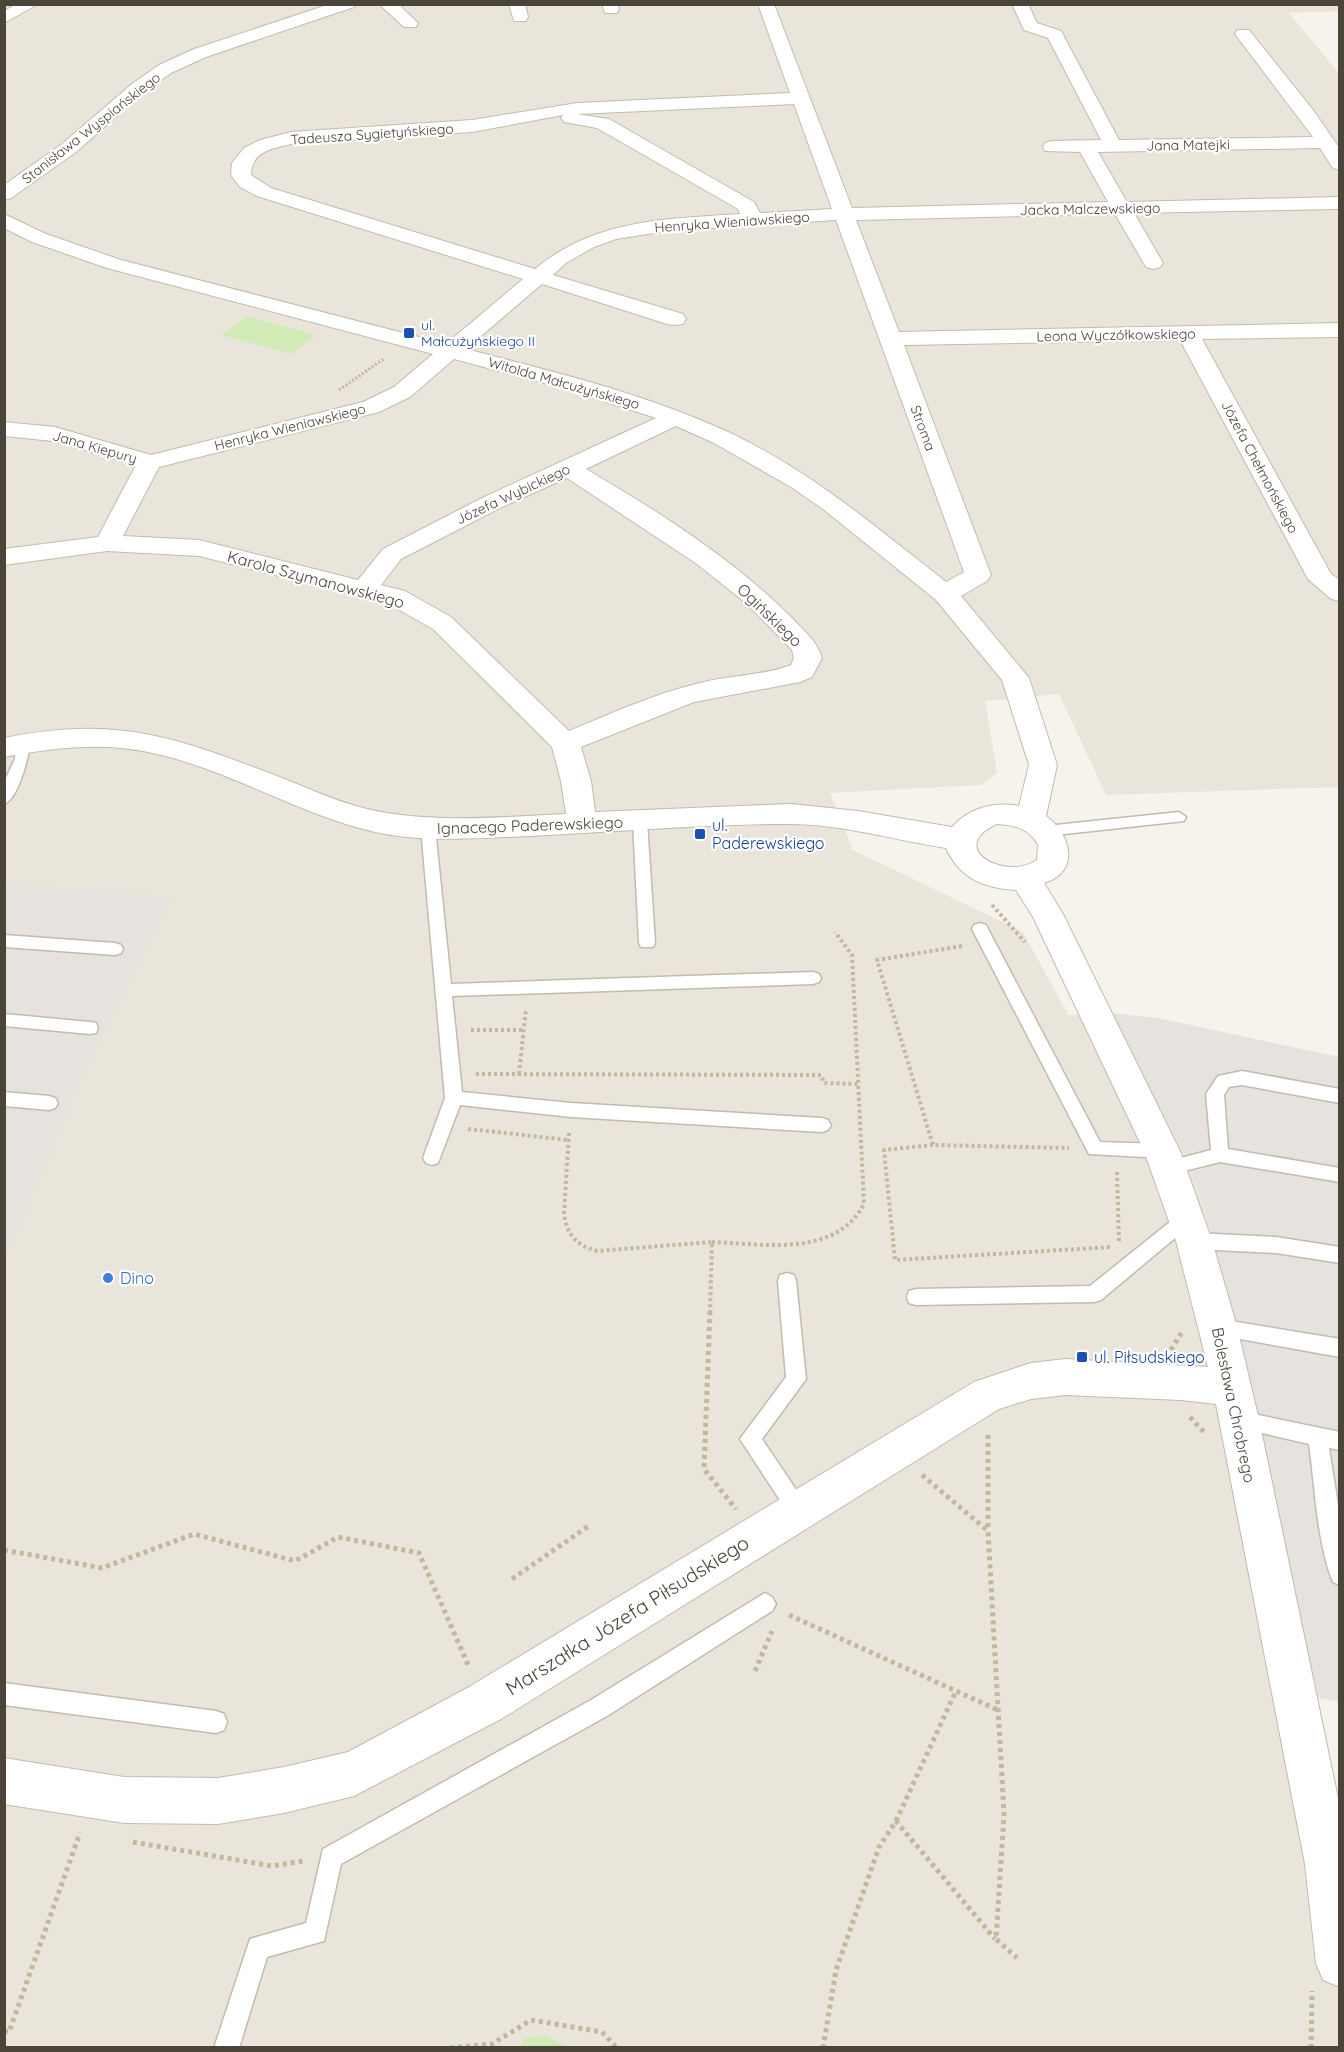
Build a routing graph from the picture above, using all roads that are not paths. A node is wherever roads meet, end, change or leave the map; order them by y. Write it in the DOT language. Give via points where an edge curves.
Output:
graph roads {
  1 [pos="30,4"];
  2 [pos="348,4"];
  3 [pos="387,4"];
  4 [pos="766,4"];
  5 [pos="1020,4"];
  6 [pos="4,18"];
  7 [pos="410,23"];
  8 [pos="1243,34"];
  9 [pos="799,98"];
  10 [pos="546,112"];
  11 [pos="1324,142"];
  12 [pos="1113,146"];
  13 [pos="1052,147"];
  14 [pos="1086,147"];
  15 [pos="1340,164"];
  16 [pos="4,194"];
  17 [pos="1340,203"];
  18 [pos="1119,208"];
  19 [pos="841,214"];
  20 [pos="4,220"];
  21 [pos="752,220"];
  22 [pos="1153,263"];
  23 [pos="537,276"];
  24 [pos="675,319"];
  25 [pos="1340,330"];
  26 [pos="1188,334"];
  27 [pos="892,339"];
  28 [pos="452,351"];
  29 [pos="675,417"];
  30 [pos="4,429"];
  31 [pos="150,462"];
  32 [pos="568,468"];
  33 [pos="107,543"];
  34 [pos="4,557"];
  35 [pos="364,589"];
  36 [pos="1340,593"];
  37 [pos="945,594"];
  38 [pos="565,743"];
  39 [pos="14,745"];
  40 [pos="4,799"];
  41 [pos="1179,817"];
  42 [pos="640,821"];
  43 [pos="582,824"];
  44 [pos="1038,826"];
  45 [pos="429,828"];
  46 [pos="960,839"];
  47 [pos="1026,879"];
  48 [pos="983,935"];
  49 [pos="4,941"];
  50 [pos="647,943"];
  51 [pos="115,949"];
  52 [pos="813,978"];
  53 [pos="444,990"];
  54 [pos="4,1020"];
  55 [pos="90,1028"];
  56 [pos="1340,1096"];
  57 [pos="454,1098"];
  58 [pos="4,1099"];
  59 [pos="49,1103"];
  60 [pos="822,1125"];
  61 [pos="1220,1155"];
  62 [pos="432,1158"];
  63 [pos="1165,1160"];
  64 [pos="1340,1175"];
  65 [pos="1191,1230"];
  66 [pos="1340,1255"];
  67 [pos="788,1281"];
  68 [pos="916,1297"];
  69 [pos="1218,1327"];
  70 [pos="1340,1348"];
  71 [pos="1235,1404"];
  72 [pos="1318,1437"];
  73 [pos="1340,1441"];
  74 [pos="798,1510"];
  75 [pos="1336,1545"];
  76 [pos="1340,1575"];
  77 [pos="773,1608"];
  78 [pos="4,1694"];
  79 [pos="216,1722"];
  80 [pos="4,1781"];
  81 [pos="1340,1963"];
  82 [pos="226,2048"];
  1 -- 6 [label="street"];
  2 -- 16 [label="street, Stanisława Wyspiańskiego" via="200,53 165,69 61,154"];
  3 -- 7 [label="street"];
  4 -- 9 [label="street, Stroma"];
  5 -- 12 [label="street" via="1030,26 1055,35"];
  8 -- 11 [label="street"];
  9 -- 10 [label="street, Tadeusza Sygietyńskiego"];
  9 -- 19 [label="street, Stroma"];
  10 -- 21 [label="street" via="603,123 747,206"];
  10 -- 23 [label="street, Tadeusza Sygietyńskiego" via="472,126 291,138 251,153 240,169 247,183 264,192"];
  11 -- 12 [label="street, Jana Matejki"];
  11 -- 15 [label="street"];
  12 -- 14 [label="street, Jana Matejki"];
  13 -- 14 [label="street, Jana Matejki"];
  14 -- 18 [label="street"];
  17 -- 18 [label="street, Jacka Malczewskiego"];
  18 -- 19 [label="street, Jacka Malczewskiego"];
  18 -- 22 [label="street"];
  19 -- 21 [label="street, Henryka Wieniawskiego"];
  19 -- 27 [label="street, Stroma"];
  20 -- 28 [label="street, Witolda Małcużyńskiego" via="39,238 114,264"];
  21 -- 23 [label="street, Henryka Wieniawskiego" via="667,225 612,234 572,250"];
  23 -- 24 [label="street, Tadeusza Sygietyńskiego"];
  23 -- 28 [label="street, Henryka Wieniawskiego"];
  25 -- 26 [label="street, Leona Wyczółkowskiego"];
  26 -- 27 [label="street, Leona Wyczółkowskiego"];
  26 -- 36 [label="street, Józefa Chełmońskiego" via="1321,579"];
  27 -- 37 [label="street, Stroma" via="978,574"];
  28 -- 29 [label="street, Witolda Małcużyńskiego" via="578,385"];
  28 -- 31 [label="street, Henryka Wieniawskiego" via="402,392 371,407"];
  29 -- 32 [label="street, Józefa Wybickiego"];
  29 -- 37 [label="street, Witolda Małcużyńskiego" via="720,437 800,482"];
  30 -- 31 [label="street, Jana Kiepury" via="55,434"];
  31 -- 33 [label="street"];
  32 -- 35 [label="street, Józefa Wybickiego" via="392,554"];
  32 -- 38 [label="street, Ogińskiego" via="647,516 714,564 805,647 808,658 802,671 786,678 672,699"];
  33 -- 34 [label="street, Karola Szymanowskiego"];
  33 -- 35 [label="street, Karola Szymanowskiego" via="200,548"];
  35 -- 38 [label="street, Karola Szymanowskiego" via="396,597 442,624"];
  37 -- 44 [label="street" via="1015,678 1043,765"];
  38 -- 43 [label="street, Karola Szymanowskiego"];
  39 -- 40 [label="lane" via="22,759"];
  39 -- 45 [label="street, Ignacego Paderewskiego" via="98,737 166,746 339,812 378,822"];
  41 -- 44 [label="lane"];
  42 -- 43 [label="street, Ignacego Paderewskiego"];
  42 -- 46 [label="street, Ignacego Paderewskiego" via="791,814"];
  42 -- 50 [label="lane"];
  43 -- 45 [label="street, Ignacego Paderewskiego"];
  44 -- 46 [label="street" via="1013,814 994,814 978,818 966,827"];
  44 -- 47 [label="street" via="1054,845 1053,860 1043,872"];
  45 -- 53 [label="lane"];
  46 -- 47 [label="street" via="961,851 979,871 993,878"];
  47 -- 63 [label="street, Bolesława Chrobrego" via="1047,914"];
  48 -- 63 [label="lane" via="1095,1149"];
  49 -- 51 [label="lane"];
  52 -- 53 [label="lane"];
  53 -- 57 [label="lane"];
  54 -- 55 [label="lane"];
  56 -- 61 [label="lane" via="1242,1078 1224,1081 1215,1094"];
  57 -- 60 [label="lane" via="571,1110"];
  57 -- 62 [label="lane"];
  58 -- 59 [label="lane"];
  61 -- 63 [label="lane"];
  61 -- 64 [label="lane"];
  63 -- 65 [label="street, Bolesława Chrobrego"];
  65 -- 66 [label="lane"];
  65 -- 68 [label="lane" via="1094,1294"];
  65 -- 69 [label="street, Bolesława Chrobrego"];
  67 -- 74 [label="lane" via="796,1379 750,1439"];
  69 -- 70 [label="lane"];
  69 -- 71 [label="street, Bolesława Chrobrego"];
  71 -- 72 [label="lane"];
  71 -- 74 [label="street, Marszałka Józefa Piłsudskiego" via="1181,1382 1065,1377 1031,1381 988,1395"];
  71 -- 81 [label="street, Bolesława Chrobrego" via="1328,1864"];
  72 -- 73 [label="lane"];
  72 -- 75 [label="lane"];
  74 -- 80 [label="street, Marszałka Józefa Piłsudskiego" via="485,1703 354,1773 218,1802 124,1800"];
  75 -- 76 [label="lane"];
  77 -- 82 [label="lane" via="331,1857 316,1933 258,1947"];
  78 -- 79 [label="lane"];
}
